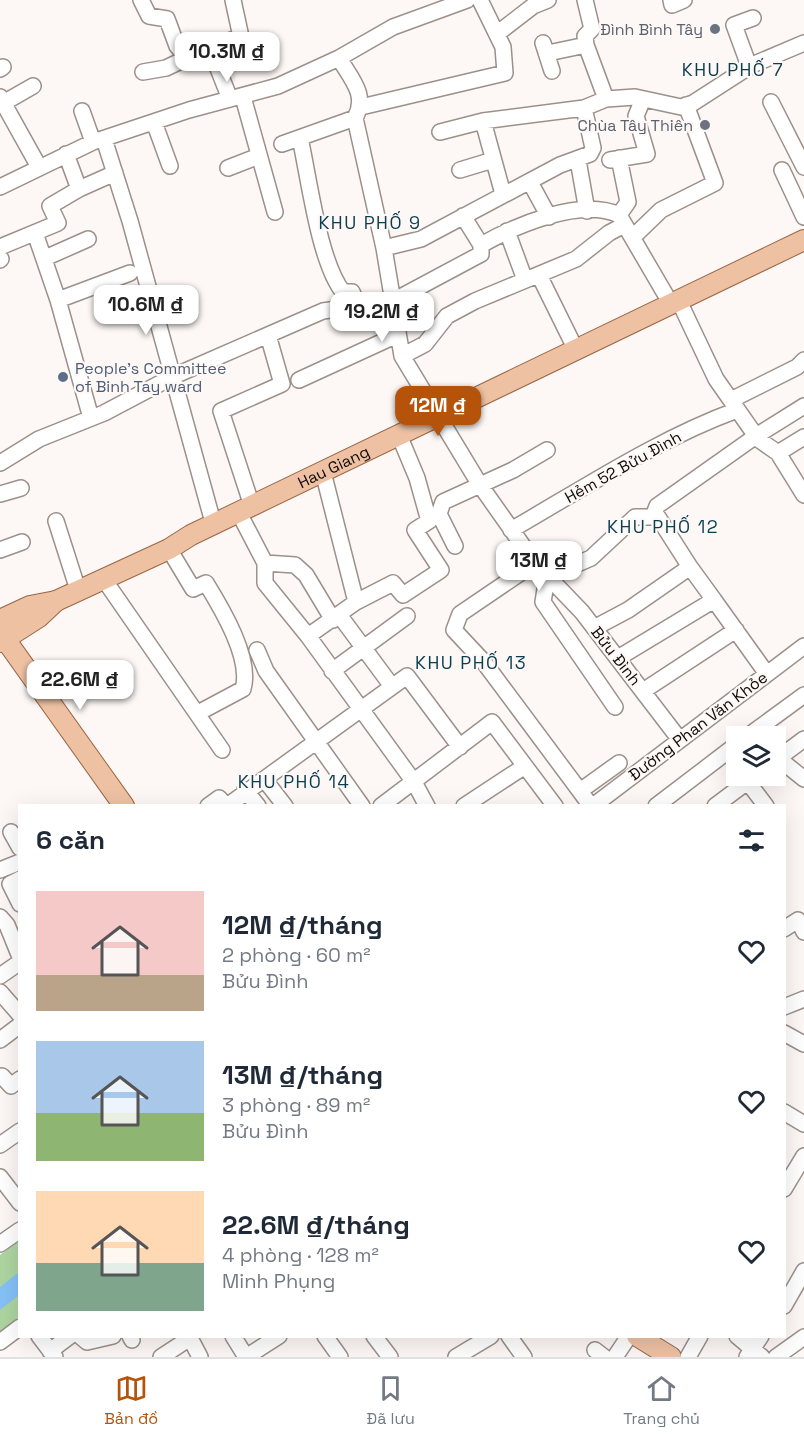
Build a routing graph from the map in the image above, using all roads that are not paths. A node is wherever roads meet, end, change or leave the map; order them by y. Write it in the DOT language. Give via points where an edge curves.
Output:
graph roads {
  1 [pos="141,0"];
  2 [pos="232,0"];
  3 [pos="467,0"];
  4 [pos="480,0"];
  5 [pos="548,0"];
  6 [pos="585,0"];
  7 [pos="753,18"];
  8 [pos="498,33"];
  9 [pos="804,43"];
  10 [pos="586,45"];
  11 [pos="187,58"];
  12 [pos="339,58"];
  13 [pos="215,61"];
  14 [pos="749,66"];
  15 [pos="143,72"];
  16 [pos="552,72"];
  17 [pos="33,86"];
  18 [pos="237,98"];
  19 [pos="606,99"];
  20 [pos="643,99"];
  21 [pos="1,102"];
  22 [pos="771,102"];
  23 [pos="686,105"];
  24 [pos="584,108"];
  25 [pos="82,111"];
  26 [pos="358,112"];
  27 [pos="483,121"];
  28 [pos="154,122"];
  29 [pos="440,132"];
  30 [pos="300,138"];
  31 [pos="99,141"];
  32 [pos="282,144"];
  33 [pos="66,154"];
  34 [pos="259,156"];
  35 [pos="493,160"];
  36 [pos="578,160"];
  37 [pos="170,166"];
  38 [pos="39,167"];
  39 [pos="804,167"];
  40 [pos="228,168"];
  41 [pos="460,170"];
  42 [pos="782,170"];
  43 [pos="115,172"];
  44 [pos="530,182"];
  45 [pos="0,187"];
  46 [pos="79,189"];
  47 [pos="503,194"];
  48 [pos="587,211"];
  49 [pos="275,212"];
  50 [pos="464,216"];
  51 [pos="549,217"];
  52 [pos="804,217"];
  53 [pos="625,226"];
  54 [pos="507,231"];
  55 [pos="35,233"];
  56 [pos="88,239"];
  57 [pos="804,240"];
  58 [pos="384,248"];
  59 [pos="481,249"];
  60 [pos="0,255"];
  61 [pos="45,258"];
  62 [pos="130,273"];
  63 [pos="532,278"];
  64 [pos="58,300"];
  65 [pos="393,302"];
  66 [pos="675,303"];
  67 [pos="359,307"];
  68 [pos="268,335"];
  69 [pos="397,335"];
  70 [pos="576,350"];
  71 [pos="402,356"];
  72 [pos="804,360"];
  73 [pos="174,376"];
  74 [pos="299,380"];
  75 [pos="734,405"];
  76 [pos="804,406"];
  77 [pos="437,417"];
  78 [pos="92,418"];
  79 [pos="399,435"];
  80 [pos="756,436"];
  81 [pos="804,437"];
  82 [pos="547,450"];
  83 [pos="778,453"];
  84 [pos="0,463"];
  85 [pos="323,472"];
  86 [pos="480,485"];
  87 [pos="21,488"];
  88 [pos="0,494"];
  89 [pos="804,495"];
  90 [pos="245,509"];
  91 [pos="652,517"];
  92 [pos="56,521"];
  93 [pos="214,525"];
  94 [pos="511,530"];
  95 [pos="22,542"];
  96 [pos="455,546"];
  97 [pos="169,549"];
  98 [pos="0,550"];
  99 [pos="265,563"];
  100 [pos="535,563"];
  101 [pos="690,567"];
  102 [pos="547,577"];
  103 [pos="103,578"];
  104 [pos="78,590"];
  105 [pos="714,600"];
  106 [pos="356,602"];
  107 [pos="407,616"];
  108 [pos="337,618"];
  109 [pos="594,628"];
  110 [pos="736,630"];
  111 [pos="1,633"];
  112 [pos="308,636"];
  113 [pos="804,646"];
  114 [pos="364,648"];
  115 [pos="256,650"];
  116 [pos="618,658"];
  117 [pos="332,671"];
  118 [pos="767,674"];
  119 [pos="391,685"];
  120 [pos="643,691"];
  121 [pos="804,695"];
  122 [pos="615,707"];
  123 [pos="361,710"];
  124 [pos="198,713"];
  125 [pos="762,726"];
  126 [pos="804,739"];
  127 [pos="680,740"];
  128 [pos="317,742"];
  129 [pos="460,747"];
  130 [pos="222,750"];
  131 [pos="786,752"];
  132 [pos="726,753"];
  133 [pos="619,763"];
  134 [pos="525,766"];
  135 [pos="786,766"];
  136 [pos="264,779"];
  137 [pos="804,779"];
  138 [pos="414,782"];
  139 [pos="741,786"];
  140 [pos="755,786"];
  141 [pos="246,790"];
  142 [pos="580,791"];
  143 [pos="123,804"];
  144 [pos="211,804"];
  145 [pos="224,804"];
  146 [pos="228,804"];
  147 [pos="256,804"];
  148 [pos="283,804"];
  149 [pos="361,804"];
  150 [pos="384,804"];
  151 [pos="426,804"];
  152 [pos="467,804"];
  153 [pos="554,804"];
  154 [pos="590,804"];
  155 [pos="595,804"];
  156 [pos="659,804"];
  157 [pos="718,804"];
  158 [pos="765,804"];
  159 [pos="10,832"];
  160 [pos="18,845"];
  161 [pos="18,863"];
  162 [pos="0,869"];
  163 [pos="15,881"];
  164 [pos="18,898"];
  165 [pos="18,904"];
  166 [pos="18,905"];
  167 [pos="0,909"];
  168 [pos="4,921"];
  169 [pos="786,927"];
  170 [pos="804,932"];
  171 [pos="18,954"];
  172 [pos="18,961"];
  173 [pos="0,976"];
  174 [pos="0,992"];
  175 [pos="804,999"];
  176 [pos="786,1006"];
  177 [pos="18,1013"];
  178 [pos="18,1026"];
  179 [pos="786,1034"];
  180 [pos="0,1040"];
  181 [pos="804,1044"];
  182 [pos="786,1113"];
  183 [pos="804,1124"];
  184 [pos="18,1133"];
  185 [pos="804,1143"];
  186 [pos="0,1145"];
  187 [pos="804,1156"];
  188 [pos="800,1174"];
  189 [pos="0,1177"];
  190 [pos="786,1187"];
  191 [pos="18,1200"];
  192 [pos="18,1231"];
  193 [pos="0,1244"];
  194 [pos="804,1272"];
  195 [pos="786,1303"];
  196 [pos="18,1328"];
  197 [pos="804,1337"];
  198 [pos="41,1338"];
  199 [pos="68,1338"];
  200 [pos="82,1338"];
  201 [pos="104,1338"];
  202 [pos="188,1338"];
  203 [pos="190,1338"];
  204 [pos="235,1338"];
  205 [pos="276,1338"];
  206 [pos="327,1338"];
  207 [pos="488,1338"];
  208 [pos="510,1338"];
  209 [pos="628,1338"];
  210 [pos="640,1338"];
  211 [pos="699,1338"];
  212 [pos="740,1338"];
  213 [pos="376,1339"];
  214 [pos="0,1342"];
  215 [pos="756,1350"];
  216 [pos="53,1354"];
  217 [pos="161,1357"];
  218 [pos="200,1357"];
  219 [pos="246,1357"];
  220 [pos="340,1357"];
  221 [pos="390,1357"];
  222 [pos="456,1357"];
  223 [pos="524,1357"];
  224 [pos="615,1357"];
  225 [pos="671,1357"];
  226 [pos="688,1357"];
  227 [pos="776,1357"];
  1 -- 11 [label="street" via="149,16 167,19 177,46"];
  2 -- 13 [label="street" via="241,37 231,40"];
  3 -- 12 [label="street" via="393,27"];
  4 -- 8 [label="street"];
  5 -- 8 [label="street" via="533,6"];
  6 -- 10 [label="street" via="592,29 585,36"];
  7 -- 14 [label="street" via="734,25"];
  8 -- 26 [label="street" via="506,73"];
  9 -- 14 [label="street"];
  10 -- 16 [label="street" via="546,48"];
  10 -- 19 [label="street"];
  11 -- 13 [label="street"];
  11 -- 15 [label="street" via="166,68"];
  12 -- 18 [label="street" via="287,83"];
  12 -- 26 [label="street, Bửu Đình" via="361,98"];
  13 -- 18 [label="street"];
  14 -- 23 [label="street"];
  17 -- 21 [label="street"];
  18 -- 28 [label="street"];
  18 -- 34 [label="street"];
  19 -- 20 [label="street"];
  19 -- 24 [label="street"];
  20 -- 23 [label="street"];
  20 -- 53 [label="street" via="636,116 647,154 614,159 628,202"];
  21 -- 38 [label="street"];
  22 -- 39 [label="street"];
  23 -- 53 [label="street" via="715,183"];
  24 -- 27 [label="street"];
  24 -- 36 [label="street" via="593,148"];
  25 -- 31 [label="street"];
  26 -- 30 [label="street"];
  26 -- 58 [label="street, Bửu Đình"];
  27 -- 29 [label="street"];
  27 -- 35 [label="street"];
  28 -- 31 [label="street"];
  28 -- 37 [label="street"];
  30 -- 32 [label="street"];
  30 -- 67 [label="street" via="335,282 343,292 352,292"];
  31 -- 33 [label="street"];
  31 -- 43 [label="street"];
  33 -- 38 [label="street"];
  33 -- 46 [label="street"];
  34 -- 40 [label="street"];
  34 -- 49 [label="street"];
  35 -- 41 [label="street"];
  35 -- 47 [label="street"];
  36 -- 44 [label="street"];
  36 -- 48 [label="street"];
  38 -- 45 [label="street"];
  42 -- 52 [label="street"];
  43 -- 46 [label="street"];
  43 -- 73 [label="street"];
  44 -- 47 [label="street"];
  44 -- 51 [label="street"];
  46 -- 55 [label="street" via="50,206 58,223"];
  47 -- 50 [label="street"];
  48 -- 51 [label="street"];
  48 -- 53 [label="street"];
  50 -- 58 [label="street" via="421,239"];
  50 -- 59 [label="street"];
  51 -- 54 [label="street"];
  53 -- 63 [label="street" via="609,233 576,260"];
  53 -- 66 [label="street"];
  54 -- 59 [label="street"];
  54 -- 63 [label="street"];
  55 -- 60 [label="street"];
  55 -- 61 [label="street"];
  56 -- 61 [label="street"];
  57 -- 66 [label="main road, Hau Giang"];
  58 -- 65 [label="street, Bửu Đình"];
  59 -- 65 [label="street"];
  61 -- 64 [label="street"];
  62 -- 64 [label="street"];
  63 -- 70 [label="street"];
  63 -- 71 [label="street" via="447,316 425,344"];
  64 -- 78 [label="street"];
  65 -- 67 [label="street"];
  65 -- 69 [label="street, Bửu Đình"];
  66 -- 70 [label="main road, Hau Giang"];
  66 -- 75 [label="street"];
  67 -- 68 [label="street" via="323,311"];
  68 -- 73 [label="street"];
  68 -- 90 [label="street" via="282,384 221,411"];
  69 -- 71 [label="street, Bửu Đình"];
  69 -- 74 [label="street"];
  70 -- 77 [label="main road, Hau Giang"];
  71 -- 77 [label="street, Bửu Đình"];
  72 -- 75 [label="street, Hẻm 52 Bửu Đình"];
  73 -- 78 [label="street"];
  73 -- 93 [label="street"];
  75 -- 80 [label="street"];
  75 -- 94 [label="street, Hẻm 52 Bửu Đình"];
  76 -- 80 [label="street"];
  77 -- 79 [label="main road, Hau Giang"];
  77 -- 86 [label="street, Bửu Đình"];
  78 -- 84 [label="street" via="39,439"];
  79 -- 85 [label="main road, Hau Giang"];
  79 -- 106 [label="street" via="429,521 415,530 441,570 403,595 393,583"];
  80 -- 83 [label="street"];
  80 -- 91 [label="street" via="657,506"];
  81 -- 83 [label="street"];
  82 -- 86 [label="street"];
  83 -- 89 [label="street"];
  85 -- 90 [label="main road, Hau Giang"];
  85 -- 106 [label="street"];
  86 -- 94 [label="street, Bửu Đình"];
  86 -- 96 [label="street" via="443,502 439,514"];
  87 -- 88 [label="street"];
  90 -- 93 [label="main road, Hau Giang"];
  90 -- 99 [label="street"];
  91 -- 101 [label="street" via="658,517"];
  91 -- 102 [label="street" via="635,517 591,558"];
  92 -- 104 [label="street"];
  93 -- 97 [label="main road, Hau Giang"];
  94 -- 100 [label="street, Bửu Đình"];
  95 -- 98 [label="street"];
  97 -- 103 [label="main road, Hau Giang"];
  97 -- 124 [label="street" via="193,589 206,583 221,607 246,679 243,689"];
  99 -- 108 [label="street" via="295,565"];
  99 -- 112 [label="street" via="265,584"];
  100 -- 102 [label="street, Bửu Đình"];
  100 -- 142 [label="street" via="460,614 454,630 483,661"];
  101 -- 105 [label="street"];
  101 -- 109 [label="street"];
  102 -- 109 [label="street, Bửu Đình"];
  102 -- 122 [label="street, Bửu Đình" via="543,602"];
  103 -- 104 [label="main road, Hau Giang"];
  103 -- 124 [label="street"];
  104 -- 111 [label="main road, Hau Giang" via="56,601 30,606"];
  105 -- 110 [label="street"];
  105 -- 116 [label="street"];
  106 -- 108 [label="street"];
  107 -- 114 [label="street"];
  108 -- 112 [label="street"];
  108 -- 114 [label="street"];
  109 -- 116 [label="street, Bửu Đình"];
  110 -- 118 [label="street"];
  110 -- 120 [label="street"];
  111 -- 143 [label="main road"];
  112 -- 117 [label="street"];
  113 -- 118 [label="street, Đường Phan Văn Khỏe"];
  114 -- 117 [label="street"];
  114 -- 119 [label="street"];
  115 -- 128 [label="street" via="266,671"];
  116 -- 120 [label="street, Bửu Đình"];
  117 -- 123 [label="street"];
  118 -- 127 [label="street, Đường Phan Văn Khỏe"];
  119 -- 123 [label="street"];
  119 -- 129 [label="street" via="406,676"];
  120 -- 127 [label="street, Bửu Đình"];
  121 -- 125 [label="street"];
  123 -- 128 [label="street"];
  123 -- 138 [label="street"];
  124 -- 130 [label="street"];
  126 -- 131 [label="street"];
  127 -- 155 [label="street, Đường Phan Văn Khỏe"];
  128 -- 136 [label="street"];
  128 -- 149 [label="street"];
  129 -- 134 [label="street" via="492,722"];
  129 -- 138 [label="street"];
  132 -- 156 [label="street"];
  133 -- 142 [label="street"];
  134 -- 152 [label="street"];
  134 -- 153 [label="street"];
  135 -- 137 [label="street"];
  136 -- 141 [label="street"];
  136 -- 148 [label="street"];
  138 -- 150 [label="street"];
  138 -- 151 [label="street"];
  139 -- 157 [label="street"];
  140 -- 158 [label="street"];
  141 -- 146 [label="street"];
  141 -- 147 [label="street"];
  142 -- 154 [label="street"];
  144 -- 145 [label="street" via="219,798"];
  159 -- 160 [label="street"];
  161 -- 162 [label="street"];
  163 -- 164 [label="street"];
  165 -- 167 [label="street"];
  166 -- 168 [label="street"];
  168 -- 171 [label="street"];
  169 -- 170 [label="street" via="798,920"];
  172 -- 173 [label="street"];
  174 -- 177 [label="street"];
  175 -- 176 [label="street"];
  178 -- 180 [label="street"];
  179 -- 181 [label="street"];
  182 -- 183 [label="street"];
  184 -- 186 [label="street"];
  185 -- 187 [label="street"];
  187 -- 188 [label="street"];
  188 -- 190 [label="street"];
  189 -- 191 [label="street"];
  192 -- 193 [label="street"];
  194 -- 195 [label="street"];
  196 -- 214 [label="street"];
  197 -- 227 [label="street"];
  198 -- 216 [label="street"];
  199 -- 216 [label="street"];
  200 -- 201 [label="street" via="87,1342"];
  202 -- 217 [label="street"];
  203 -- 218 [label="street"];
  204 -- 219 [label="street"];
  205 -- 219 [label="street"];
  206 -- 220 [label="street"];
  207 -- 222 [label="street"];
  208 -- 223 [label="street"];
  209 -- 224 [label="street"];
  210 -- 225 [label="main road"];
  211 -- 226 [label="street"];
  212 -- 215 [label="street"];
  213 -- 221 [label="street"];
}
